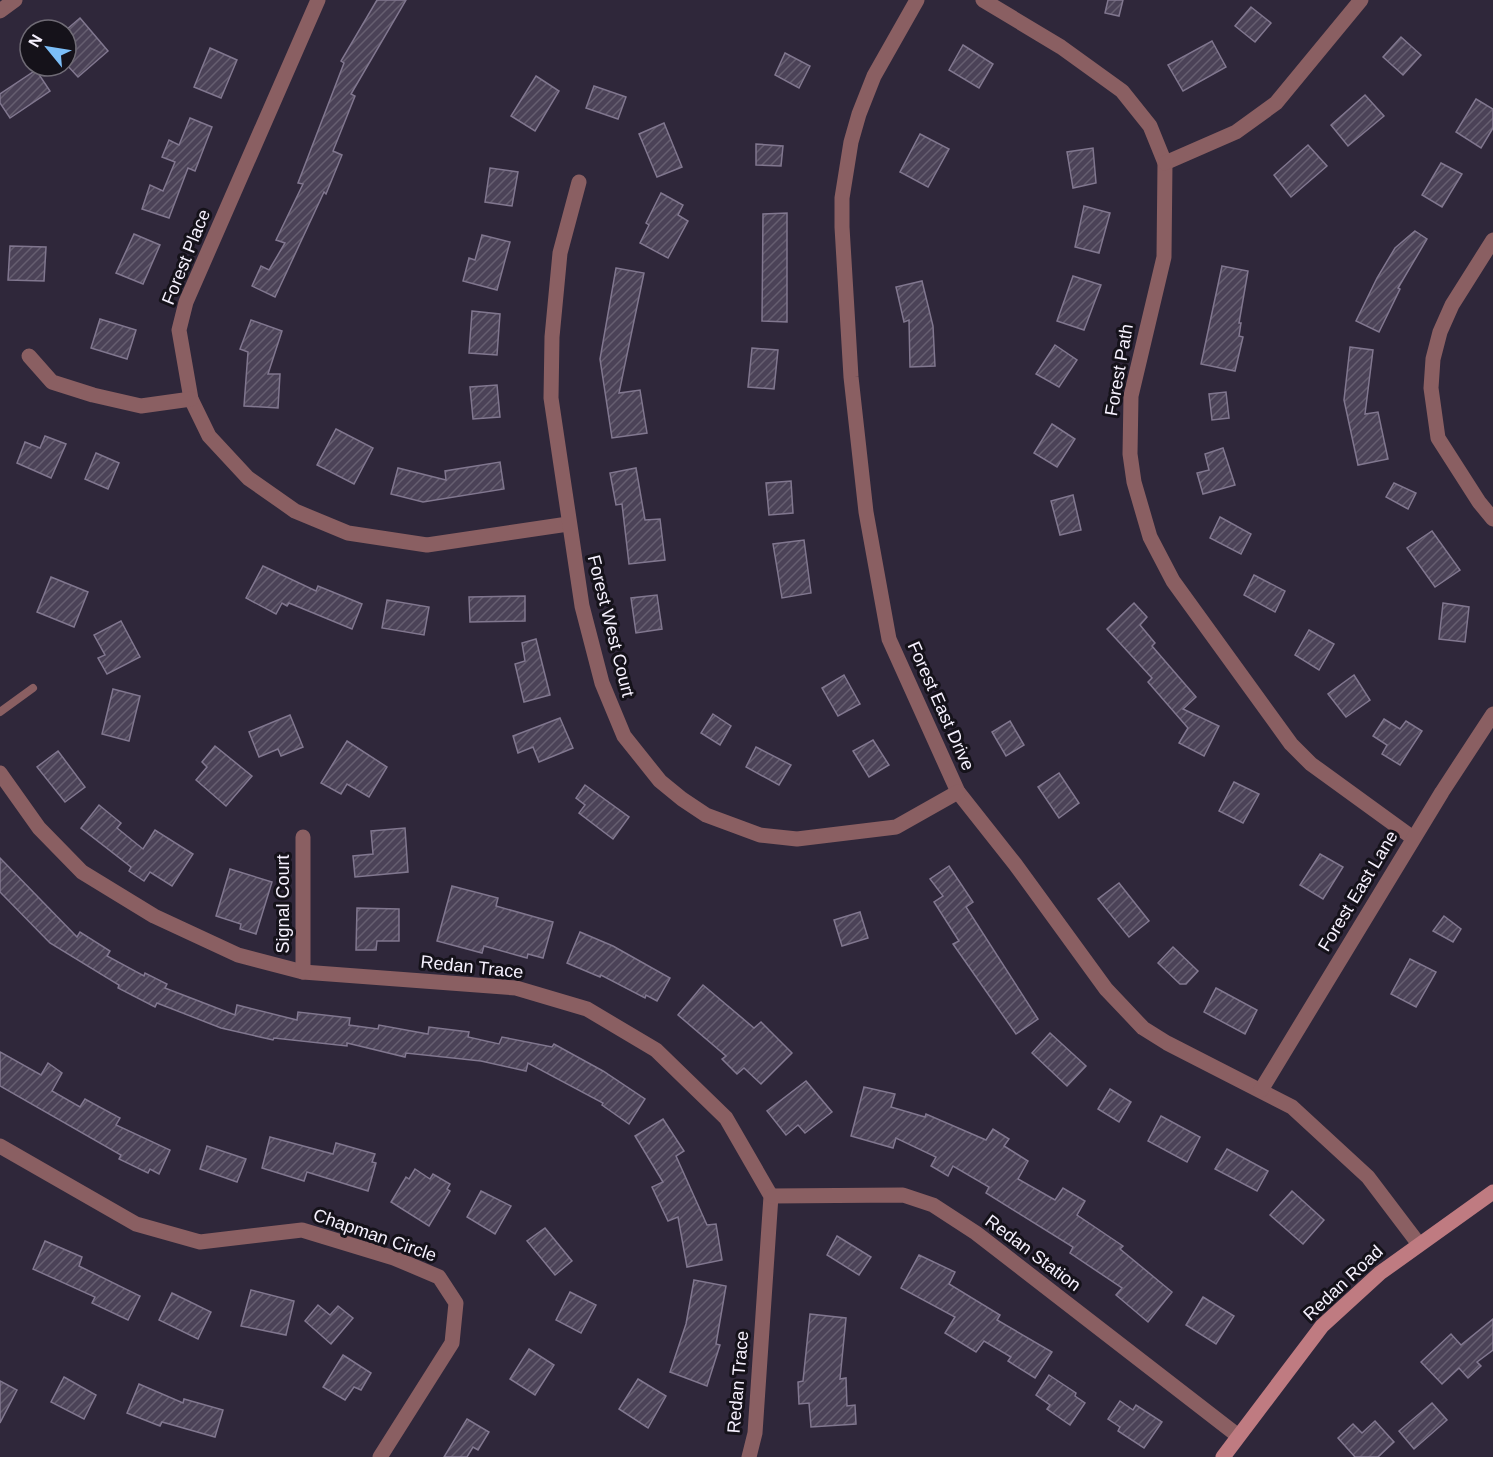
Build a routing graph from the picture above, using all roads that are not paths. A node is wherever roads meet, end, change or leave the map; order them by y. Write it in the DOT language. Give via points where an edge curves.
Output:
graph roads {
  1 [pos="15,0"];
  2 [pos="318,0"];
  3 [pos="917,0"];
  4 [pos="983,0"];
  5 [pos="1361,0"];
  6 [pos="0,11"];
  7 [pos="1164,163"];
  8 [pos="579,182"];
  9 [pos="1493,240"];
  10 [pos="29,356"];
  11 [pos="191,399"];
  12 [pos="1493,519"];
  13 [pos="568,524"];
  14 [pos="33,688"];
  15 [pos="0,712"];
  16 [pos="1493,714"];
  17 [pos="0,773"];
  18 [pos="958,792"];
  19 [pos="303,837"];
  20 [pos="1413,838"];
  21 [pos="303,972"];
  22 [pos="1261,1090"];
  23 [pos="0,1146"];
  24 [pos="1493,1192"];
  25 [pos="771,1196"];
  26 [pos="1418,1243"];
  27 [pos="1237,1435"];
  28 [pos="380,1457"];
  29 [pos="749,1457"];
  30 [pos="1223,1457"];
  1 -- 6 [label="street"];
  2 -- 11 [label="street, Forest Place" via="186,302 179,330"];
  3 -- 18 [label="street, Forest East Drive" via="874,76 859,114 846,170 842,227 851,377 865,501 889,639"];
  4 -- 7 [label="street, Forest Path" via="1061,46 1122,91 1150,126"];
  5 -- 7 [label="street" via="1276,103 1236,132"];
  7 -- 20 [label="street, Forest Path" via="1164,257 1136,368 1129,425 1134,482 1150,537 1173,581 1291,744 1311,764"];
  8 -- 13 [label="street, Forest West Court" via="560,253 552,337 551,398"];
  9 -- 12 [label="street" via="1452,305 1440,332 1431,388 1438,438"];
  10 -- 11 [label="street" via="52,382 93,395 141,406"];
  11 -- 13 [label="street, Forest Place" via="209,435 248,478 295,511 348,533 427,545"];
  13 -- 18 [label="street, Forest West Court" via="582,606 611,710 641,760 682,799 733,826 760,835 797,839 896,827"];
  14 -- 15 [label="lane"];
  16 -- 20 [label="street, Forest East Lane"];
  17 -- 21 [label="street, Redan Trace" via="39,828 82,872 154,916 238,955"];
  18 -- 22 [label="street, Forest East Drive" via="1106,990 1143,1028"];
  19 -- 21 [label="street, Signal Court"];
  20 -- 22 [label="street, Forest East Lane"];
  21 -- 25 [label="street, Redan Trace" via="516,988 587,1009 656,1050 726,1118"];
  22 -- 26 [label="street, Forest East Drive" via="1292,1107 1343,1151 1368,1176"];
  23 -- 28 [label="street, Chapman Circle" via="136,1224 157,1231 200,1242 302,1230 394,1258 439,1277 456,1303 452,1343"];
  24 -- 26 [label="main road, Redan Road"];
  25 -- 27 [label="street, Redan Station" via="903,1195 933,1205 976,1233"];
  25 -- 29 [label="street, Redan Trace" via="755,1433"];
  26 -- 27 [label="main road, Redan Road" via="1362,1287 1322,1326"];
  27 -- 30 [label="main road, Redan Road"];
}
